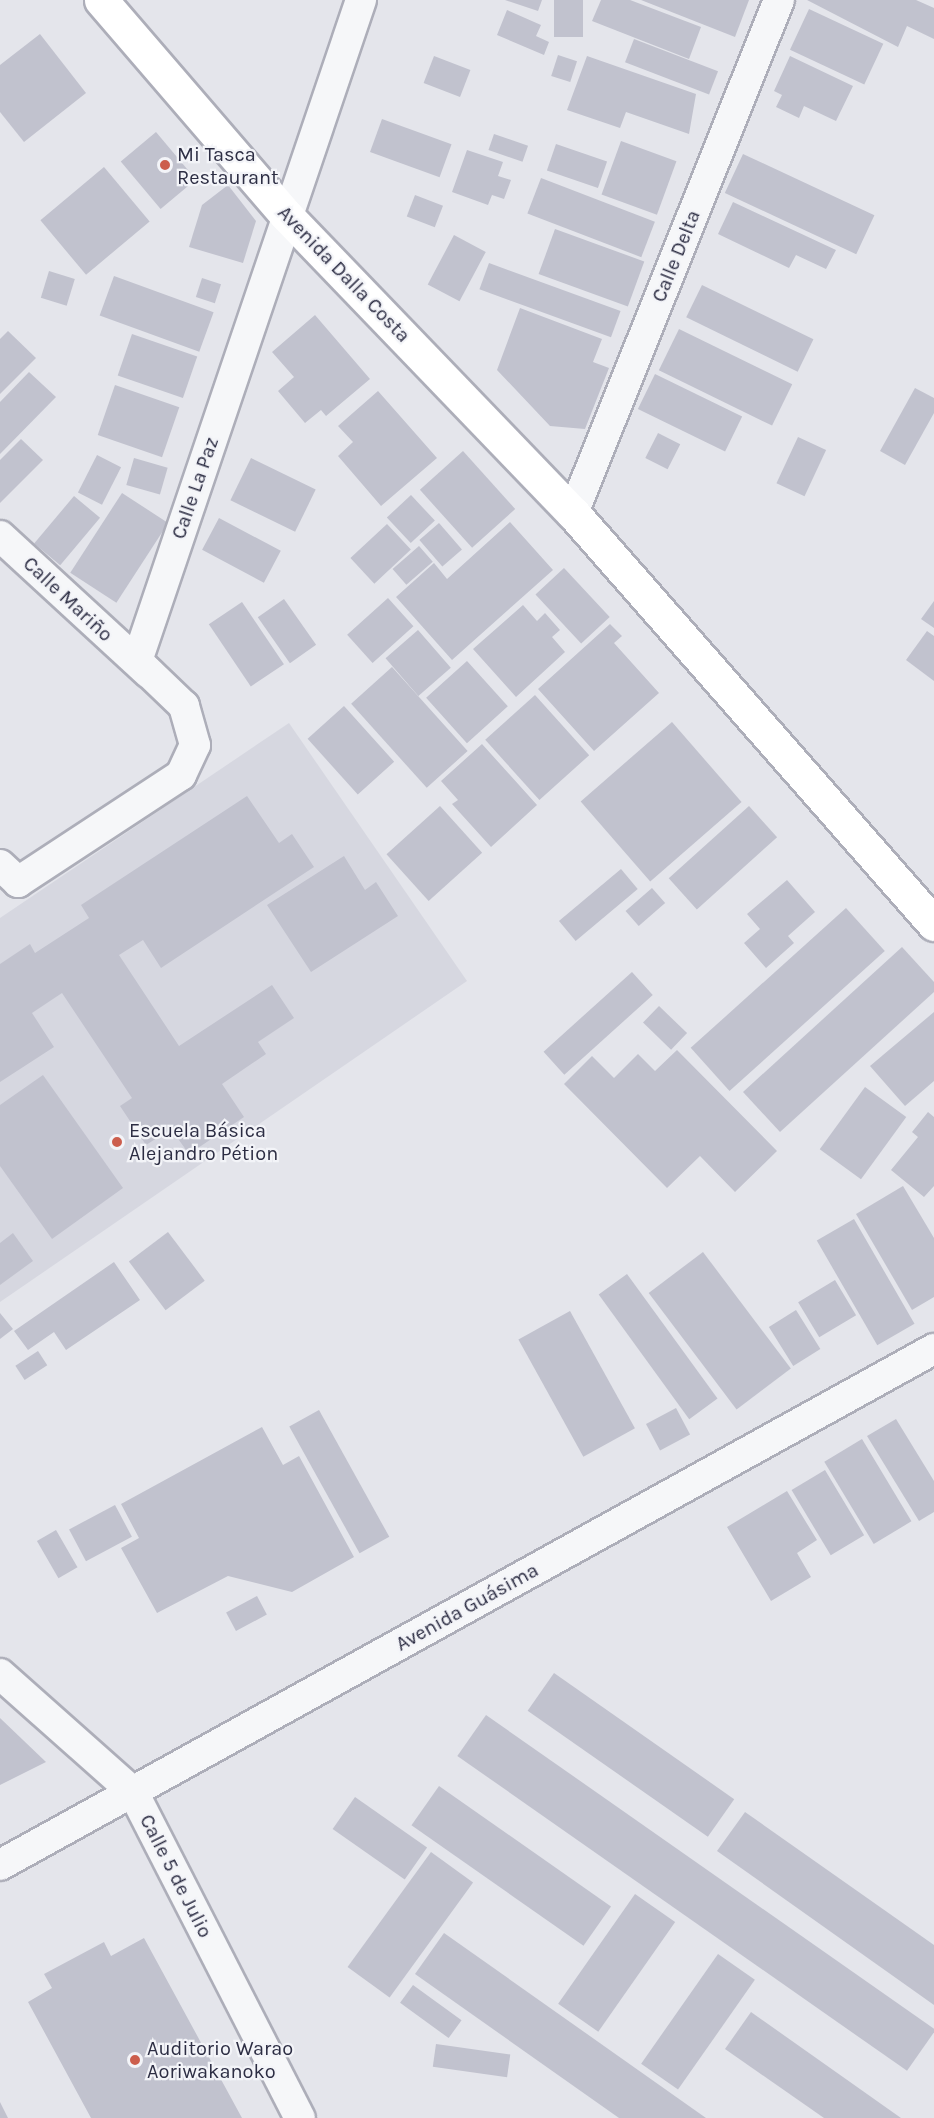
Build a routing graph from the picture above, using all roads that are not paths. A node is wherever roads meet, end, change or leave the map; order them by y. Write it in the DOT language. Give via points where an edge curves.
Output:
graph roads {
  1 [pos="101,0"];
  2 [pos="361,0"];
  3 [pos="779,0"];
  4 [pos="286,215"];
  5 [pos="573,513"];
  6 [pos="0,536"];
  7 [pos="137,661"];
  8 [pos="6,881"];
  9 [pos="933,921"];
  10 [pos="934,1349"];
  11 [pos="0,1674"];
  12 [pos="133,1792"];
  13 [pos="0,1865"];
  14 [pos="300,2118"];
  1 -- 4 [label="main road, Avenida Dalla Costa"];
  2 -- 4 [label="street, Calle La Paz"];
  3 -- 5 [label="street, Calle Delta"];
  4 -- 5 [label="main road, Avenida Dalla Costa"];
  4 -- 7 [label="street, Calle La Paz"];
  5 -- 9 [label="main road, Avenida Dalla Costa"];
  6 -- 7 [label="street, Calle Mariño"];
  7 -- 8 [label="street" via="183,706 195,745 181,776"];
  10 -- 12 [label="street, Avenida Guásima"];
  11 -- 12 [label="street, Calle 5 de Julio"];
  12 -- 13 [label="street, Avenida Guásima"];
  12 -- 14 [label="street, Calle 5 de Julio"];
}
